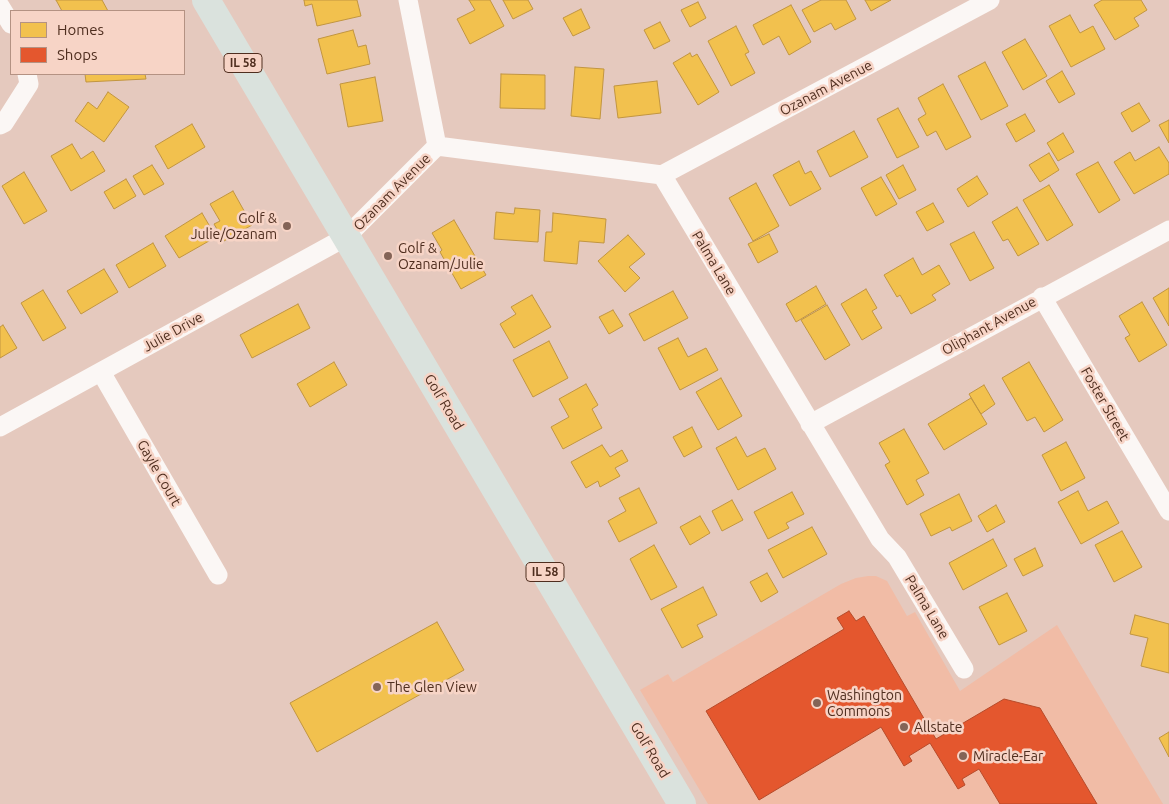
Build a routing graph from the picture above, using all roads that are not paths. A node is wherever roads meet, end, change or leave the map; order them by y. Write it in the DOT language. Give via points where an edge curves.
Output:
graph roads {
  1 [pos="206,0"];
  2 [pos="408,0"];
  3 [pos="990,0"];
  4 [pos="0,6"];
  5 [pos="10,22"];
  6 [pos="27,75"];
  7 [pos="0,125"];
  8 [pos="437,146"];
  9 [pos="662,175"];
  10 [pos="1169,230"];
  11 [pos="346,237"];
  12 [pos="1042,297"];
  13 [pos="101,372"];
  14 [pos="810,424"];
  15 [pos="0,427"];
  16 [pos="1169,510"];
  17 [pos="218,575"];
  18 [pos="964,669"];
  19 [pos="682,804"];
  1 -- 11 [label="main road, Golf Road / IL 58"];
  2 -- 8 [label="street"];
  3 -- 9 [label="street, Ozanam Avenue"];
  4 -- 5 [label="street"];
  6 -- 7 [label="street" via="29,84"];
  8 -- 9 [label="street"];
  8 -- 11 [label="street, Ozanam Avenue"];
  9 -- 14 [label="street, Palma Lane"];
  10 -- 12 [label="street, Oliphant Avenue"];
  11 -- 13 [label="street, Julie Drive"];
  11 -- 19 [label="main road, Golf Road / IL 58"];
  12 -- 14 [label="street, Oliphant Avenue"];
  12 -- 16 [label="street, Foster Street"];
  13 -- 15 [label="street, Julie Drive"];
  13 -- 17 [label="street, Gayle Court"];
  14 -- 18 [label="street, Palma Lane" via="880,539 898,558"];
}
